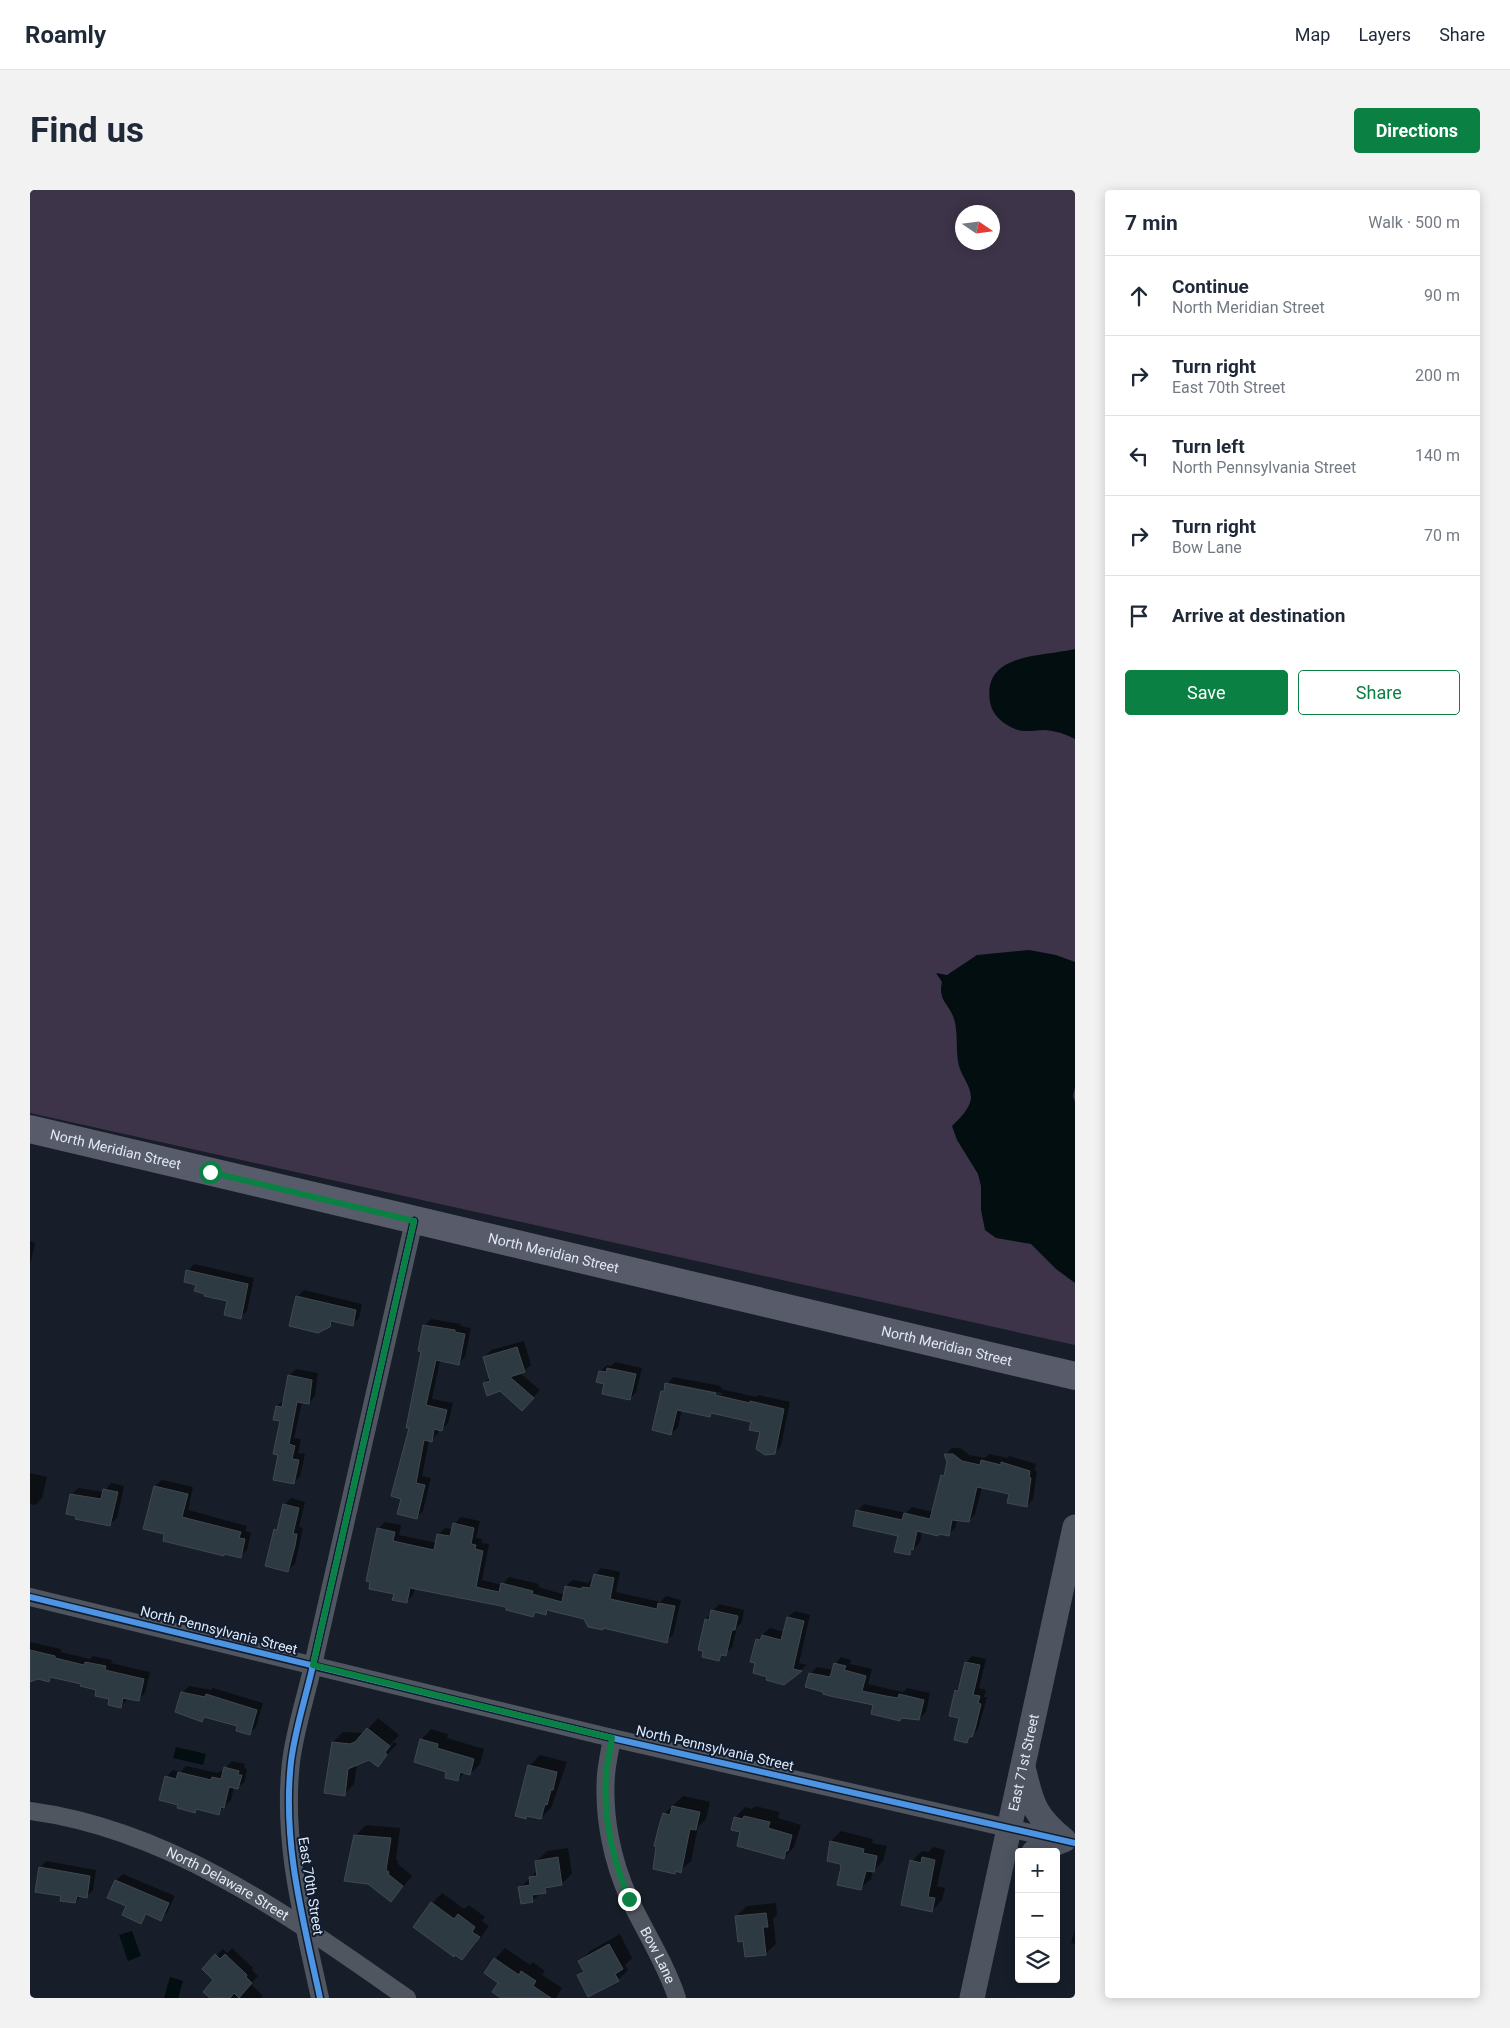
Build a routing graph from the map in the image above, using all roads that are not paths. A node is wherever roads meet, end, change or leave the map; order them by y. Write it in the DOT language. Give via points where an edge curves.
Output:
graph roads {
  1 [pos="30,1130"];
  2 [pos="414,1221"];
  3 [pos="1075,1376"];
  4 [pos="1075,1527"];
  5 [pos="30,1597"];
  6 [pos="313,1665"];
  7 [pos="612,1738"];
  8 [pos="1023,1766"];
  9 [pos="30,1812"];
  10 [pos="1009,1828"];
  11 [pos="1069,1842"];
  12 [pos="1048,1848"];
  13 [pos="1015,1863"];
  14 [pos="996,1892"];
  15 [pos="305,1929"];
  16 [pos="320,1998"];
  17 [pos="407,1998"];
  18 [pos="677,1998"];
  19 [pos="972,1998"];
  1 -- 2 [label="main road, North Meridian Street"];
  2 -- 3 [label="main road, North Meridian Street"];
  2 -- 6 [label="street, East 70th Street"];
  4 -- 8 [label="main road, East 71st Street"];
  5 -- 6 [label="street, North Pennsylvania Street"];
  6 -- 7 [label="street, North Pennsylvania Street"];
  6 -- 15 [label="street, East 70th Street" via="296,1734 289,1796 291,1858"];
  7 -- 10 [label="street, North Pennsylvania Street"];
  7 -- 18 [label="street, Bow Lane" via="605,1801 612,1851 629,1899 665,1966"];
  8 -- 10 [label="main road, East 71st Street"];
  8 -- 11 [label="main road" via="1034,1807 1047,1826"];
  9 -- 15 [label="street, North Delaware Street" via="80,1821 148,1842 213,1874"];
  10 -- 11 [label="street, North Pennsylvania Street"];
  10 -- 14 [label="main road, East 71st Street"];
  11 -- 12 [label="main road"];
  13 -- 14 [label="main road"];
  14 -- 19 [label="main road, East 71st Street"];
  15 -- 16 [label="street, East 70th Street"];
  15 -- 17 [label="street, North Delaware Street"];
}
